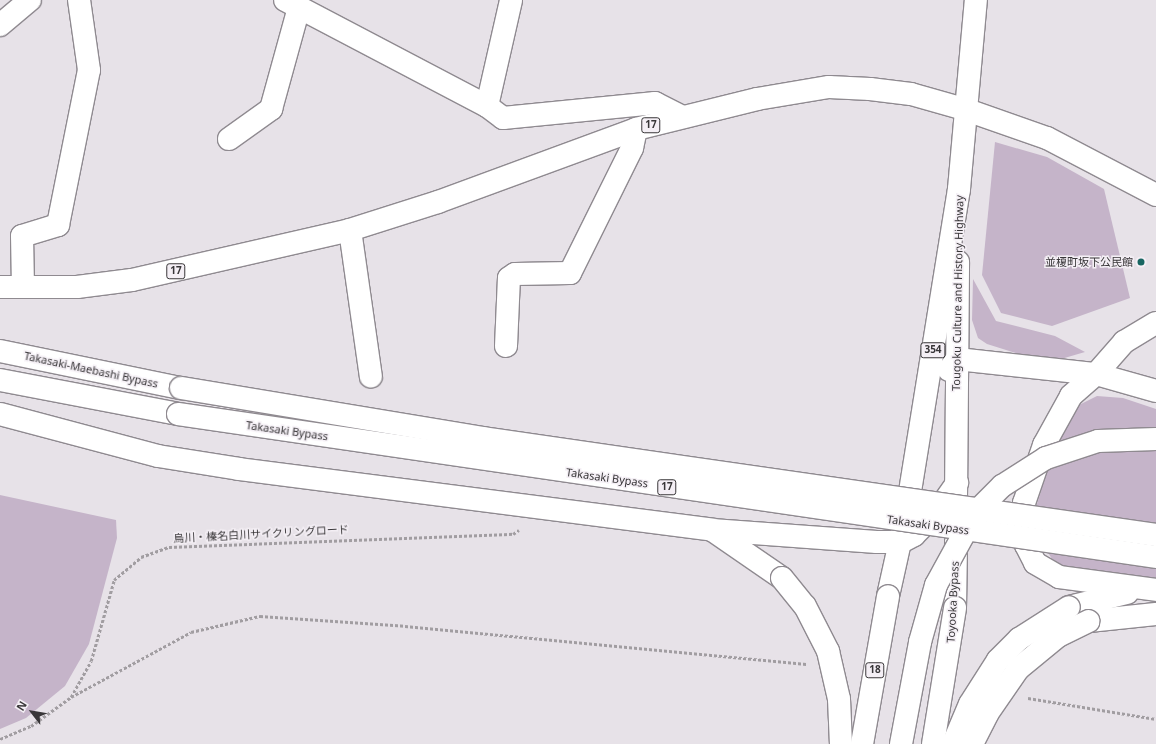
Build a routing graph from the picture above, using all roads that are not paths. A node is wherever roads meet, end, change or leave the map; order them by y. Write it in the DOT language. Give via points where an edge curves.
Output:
graph roads {
  1 [pos="30,0"];
  2 [pos="79,0"];
  3 [pos="511,0"];
  4 [pos="976,0"];
  5 [pos="292,4"];
  6 [pos="0,25"];
  7 [pos="488,106"];
  8 [pos="964,109"];
  9 [pos="683,117"];
  10 [pos="636,129"];
  11 [pos="229,139"];
  12 [pos="959,189"];
  13 [pos="1156,195"];
  14 [pos="350,230"];
  15 [pos="0,287"];
  16 [pos="22,288"];
  17 [pos="1156,323"];
  18 [pos="506,346"];
  19 [pos="0,351"];
  20 [pos="957,359"];
  21 [pos="1096,374"];
  22 [pos="371,377"];
  23 [pos="0,380"];
  24 [pos="1132,384"];
  25 [pos="181,388"];
  26 [pos="1156,391"];
  27 [pos="1156,399"];
  28 [pos="0,414"];
  29 [pos="1156,439"];
  30 [pos="957,483"];
  31 [pos="907,510"];
  32 [pos="712,530"];
  33 [pos="1156,535"];
  34 [pos="901,542"];
  35 [pos="1156,557"];
  36 [pos="1156,590"];
  37 [pos="1156,614"];
  38 [pos="841,744"];
  39 [pos="862,744"];
  40 [pos="901,744"];
  41 [pos="933,744"];
  42 [pos="953,744"];
  43 [pos="972,744"];
  1 -- 6 [label="main road"];
  2 -- 16 [label="main road" via="89,70 58,225 22,236"];
  3 -- 7 [label="main road"];
  4 -- 8 [label="main road, 354"];
  5 -- 7 [label="main road"];
  5 -- 11 [label="main road" via="271,109"];
  7 -- 9 [label="main road" via="503,118 655,103"];
  8 -- 9 [label="main road, 17" via="911,94 829,87"];
  8 -- 12 [label="main road, 354"];
  8 -- 13 [label="main road" via="1047,138"];
  9 -- 10 [label="main road, 17"];
  10 -- 14 [label="main road, 17" via="438,202"];
  10 -- 18 [label="main road" via="632,148 570,273 515,274 509,278"];
  12 -- 20 [label="main road, Tougoku Culture and History Highway / 354"];
  12 -- 31 [label="main road, Tougoku Culture and History Highway / 354"];
  14 -- 16 [label="main road, 17" via="132,280 77,287"];
  14 -- 22 [label="main road"];
  15 -- 16 [label="main road, 17"];
  17 -- 21 [label="main road" via="1129,338"];
  19 -- 25 [label="main road, Takasaki-Maebashi Bypass / 17"];
  20 -- 21 [label="main road"];
  20 -- 30 [label="main road, Tougoku Culture and History Highway / 354"];
  20 -- 31 [label="main road" via="940,387 929,452"];
  21 -- 24 [label="main road"];
  21 -- 36 [label="main road" via="1071,396 1044,445 1024,503 1026,545 1035,563 1054,575"];
  23 -- 35 [label="main road, Takasaki Bypass / 17, bridge" via="178,414"];
  24 -- 26 [label="main road"];
  24 -- 27 [label="main road"];
  25 -- 33 [label="main road, Takasaki Bypass / 17, bridge" via="482,438"];
  28 -- 32 [label="main road" via="158,456 239,469"];
  29 -- 40 [label="main road, bridge" via="1098,441 1046,458 1002,486 976,512 936,585 920,642"];
  30 -- 34 [label="main road" via="925,526"];
  30 -- 41 [label="main road, Toyooka Bypass, bridge" via="955,608"];
  31 -- 34 [label="main road, 354"];
  32 -- 34 [label="main road"];
  32 -- 38 [label="main road, bridge" via="782,578 805,606 828,651 839,699"];
  34 -- 39 [label="main road, 18, bridge" via="888,596"];
  36 -- 42 [label="main road, bridge" via="1118,594 1069,607 1025,635 998,660 970,704"];
  37 -- 43 [label="main road, bridge" via="1089,620 1058,636 1018,669 987,714"];
}
